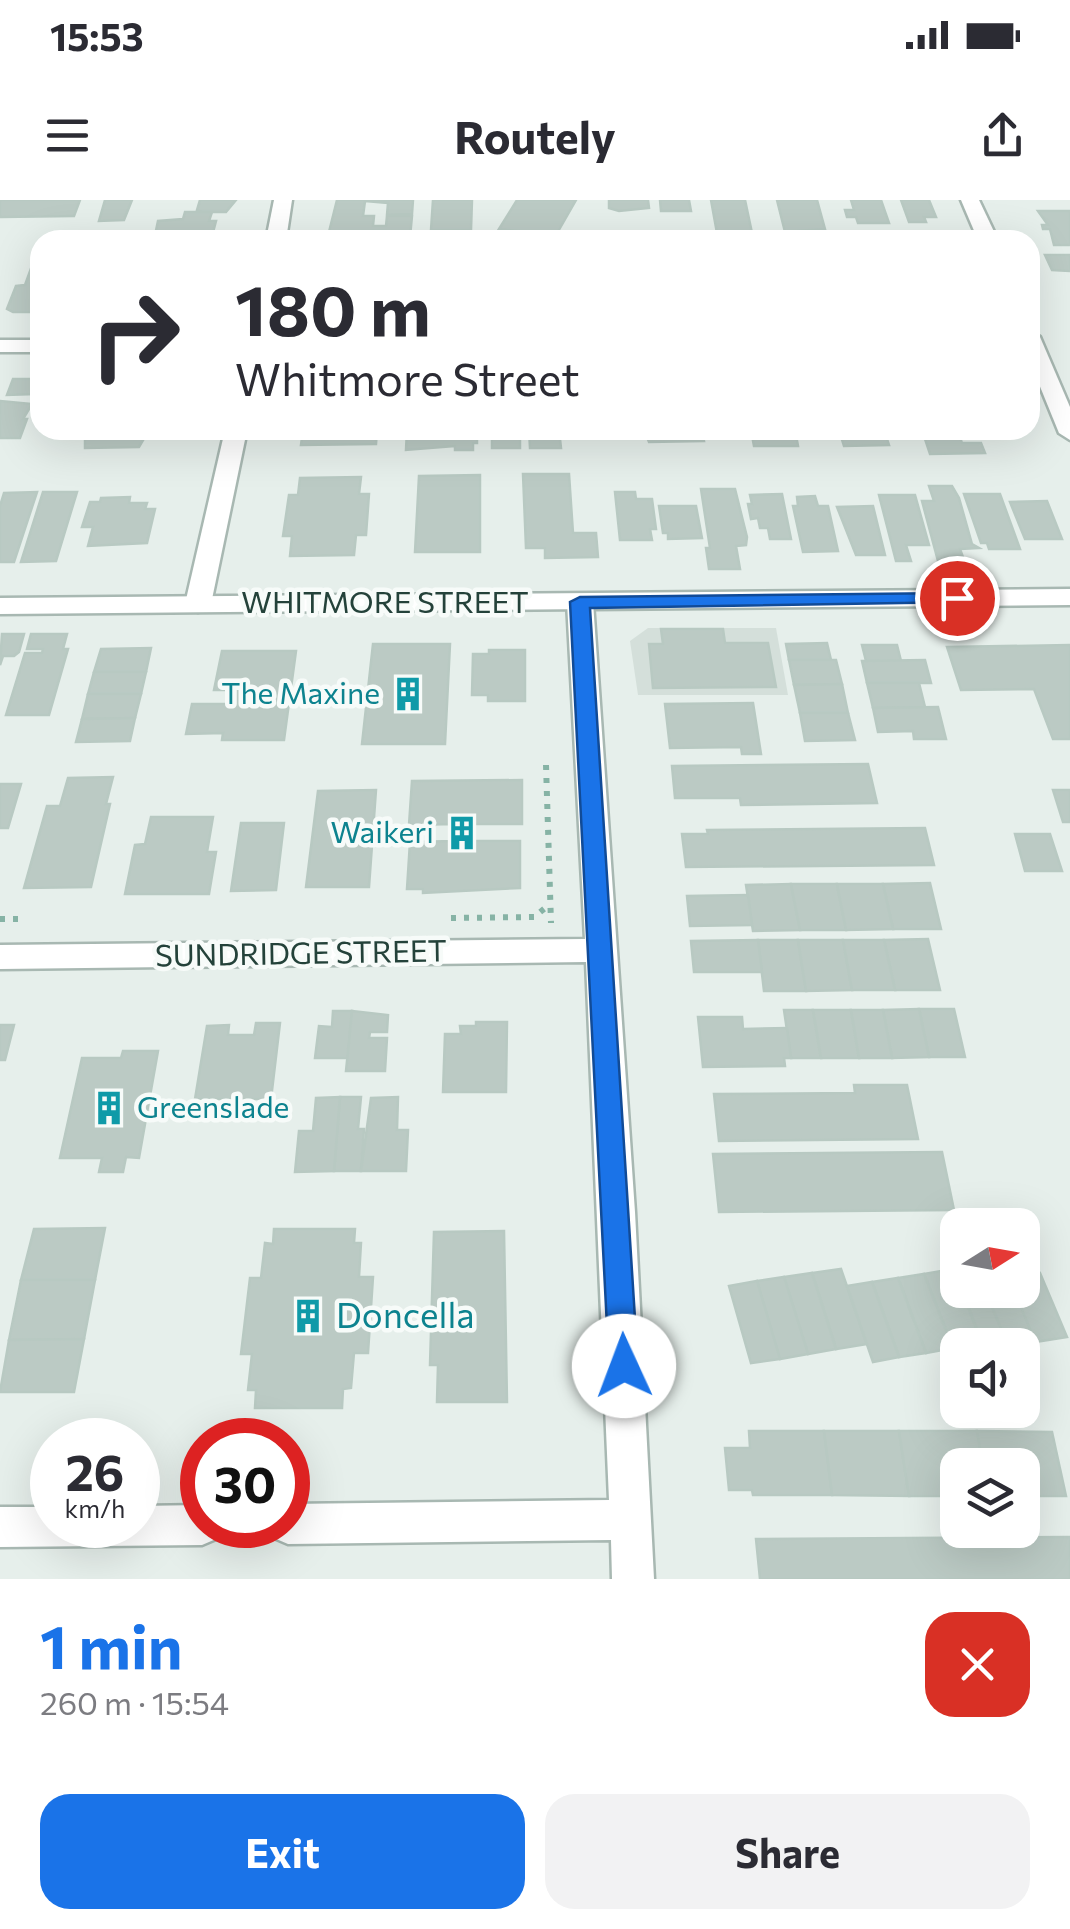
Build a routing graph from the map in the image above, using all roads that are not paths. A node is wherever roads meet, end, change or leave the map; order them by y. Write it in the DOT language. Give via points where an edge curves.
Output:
graph roads {
  1 [pos="284,200"];
  2 [pos="970,200"];
  3 [pos="278,230"];
  4 [pos="984,230"];
  5 [pos="0,346"];
  6 [pos="30,346"];
  7 [pos="1040,361"];
  8 [pos="1070,433"];
  9 [pos="234,440"];
  10 [pos="1070,597"];
  11 [pos="580,602"];
  12 [pos="198,604"];
  13 [pos="0,606"];
  14 [pos="601,950"];
  15 [pos="0,957"];
  16 [pos="630,1520"];
  17 [pos="310,1524"];
  18 [pos="180,1525"];
  19 [pos="0,1527"];
  20 [pos="633,1579"];
  1 -- 3 [label="street"];
  2 -- 4 [label="street"];
  5 -- 6 [label="street"];
  7 -- 8 [label="street"];
  9 -- 12 [label="street"];
  10 -- 11 [label="street, WHITMORE STREET"];
  11 -- 12 [label="street, WHITMORE STREET"];
  11 -- 14 [label="street"];
  12 -- 13 [label="street, WHITMORE STREET"];
  14 -- 15 [label="street, SUNDRIDGE STREET"];
  14 -- 16 [label="street"];
  16 -- 17 [label="street"];
  16 -- 20 [label="street"];
  18 -- 19 [label="street"];
}
